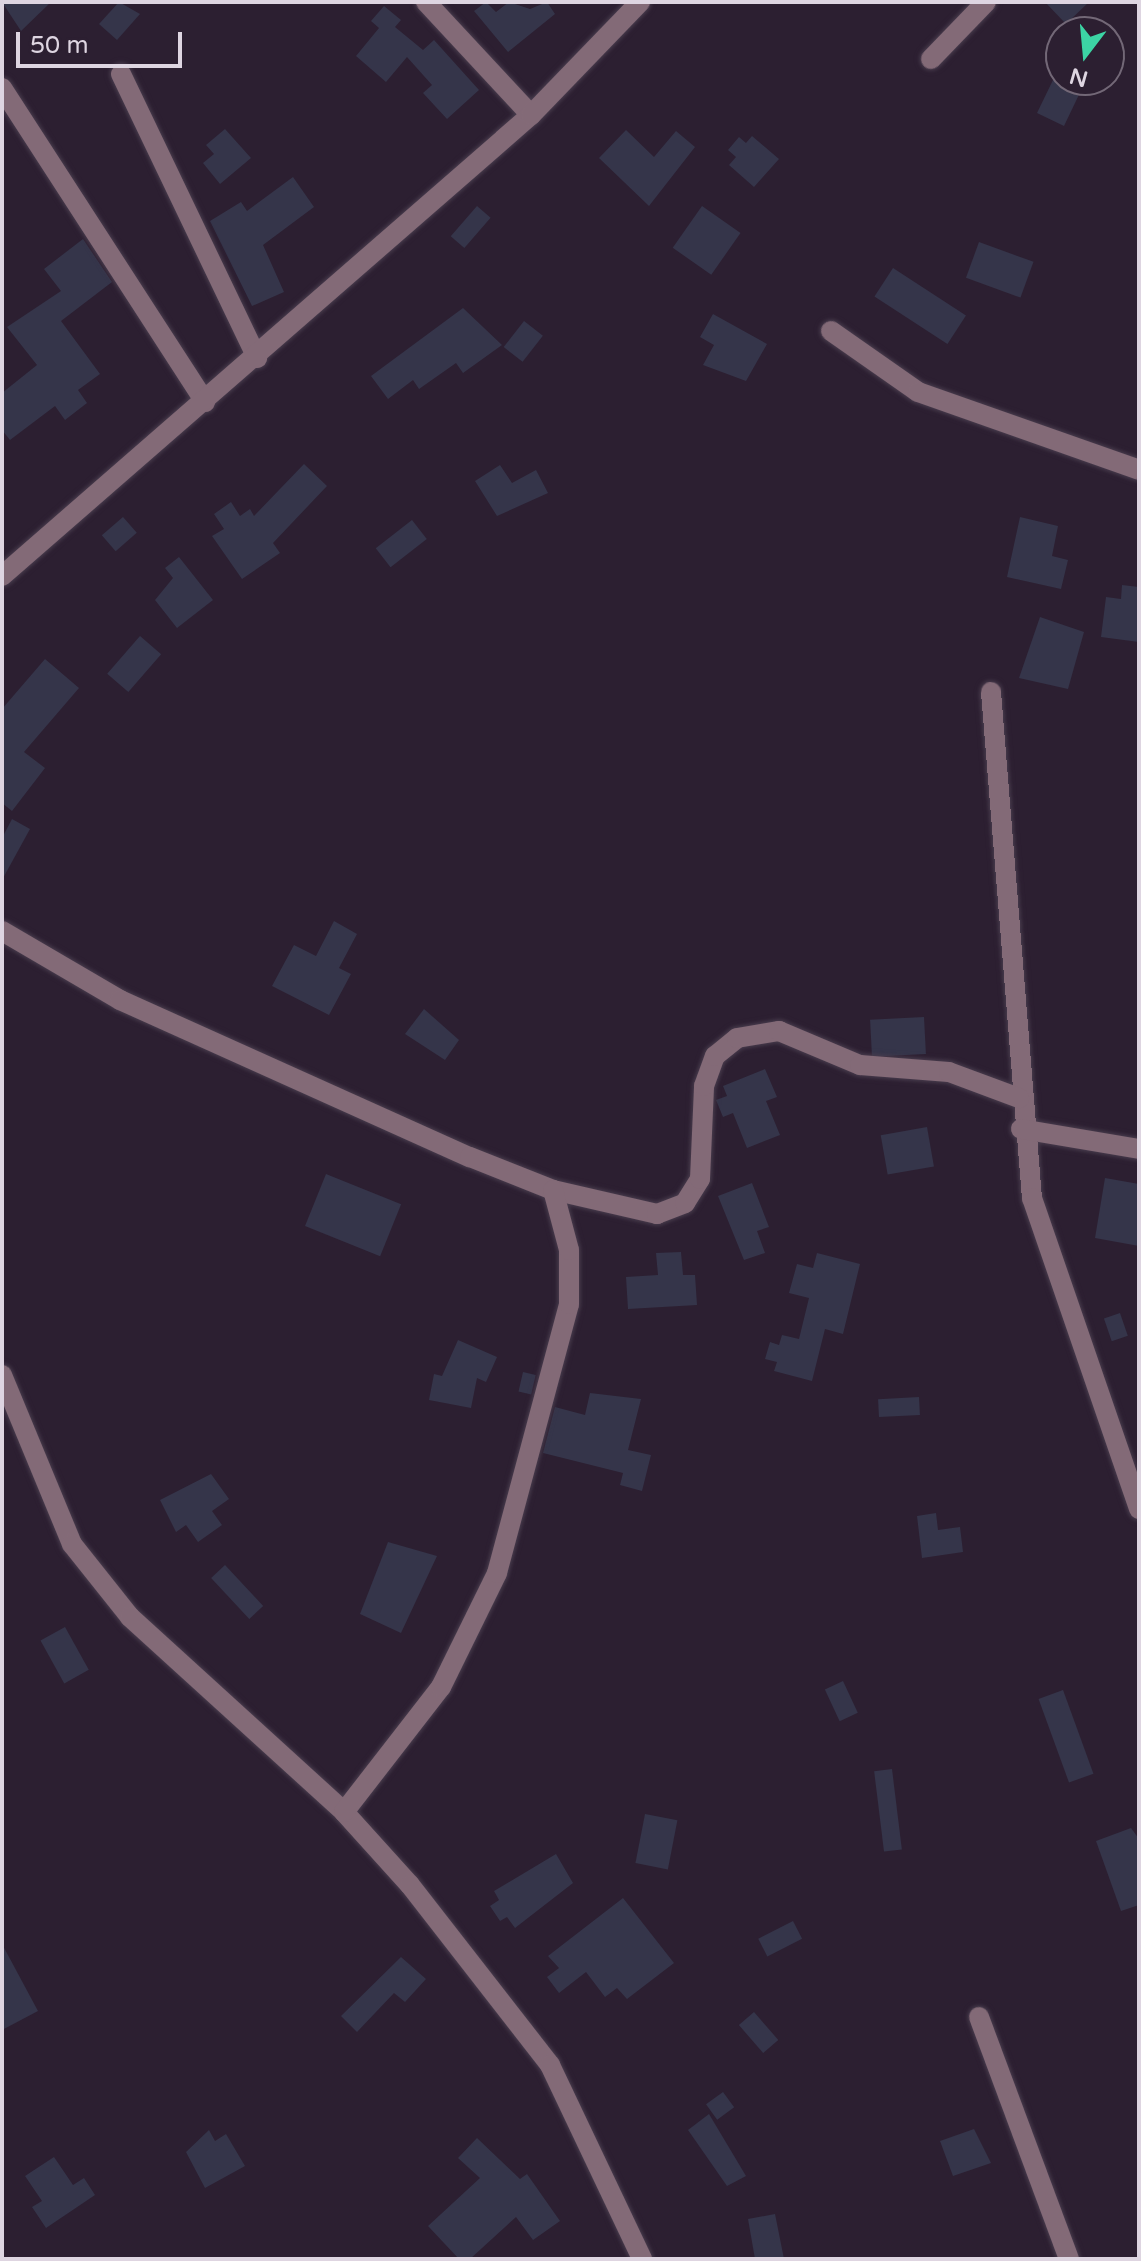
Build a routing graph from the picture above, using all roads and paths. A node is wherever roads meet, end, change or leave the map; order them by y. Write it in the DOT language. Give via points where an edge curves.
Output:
graph roads {
  1 [pos="426,2"];
  2 [pos="640,2"];
  3 [pos="986,2"];
  4 [pos="931,59"];
  5 [pos="121,74"];
  6 [pos="2,88"];
  7 [pos="531,115"];
  8 [pos="831,331"];
  9 [pos="257,358"];
  10 [pos="205,402"];
  11 [pos="1139,470"];
  12 [pos="2,576"];
  13 [pos="991,692"];
  14 [pos="2,931"];
  15 [pos="1019,1098"];
  16 [pos="1021,1129"];
  17 [pos="1139,1149"];
  18 [pos="553,1190"];
  19 [pos="2,1375"];
  20 [pos="1138,1505"];
  21 [pos="344,1812"];
  22 [pos="979,2017"];
  23 [pos="642,2259"];
  24 [pos="1069,2259"];
  1 -- 7 [label="street"];
  2 -- 7 [label="street"];
  3 -- 4 [label="street"];
  5 -- 9 [label="street"];
  6 -- 10 [label="street"];
  7 -- 9 [label="street"];
  8 -- 11 [label="street" via="918,392"];
  9 -- 10 [label="street"];
  10 -- 12 [label="street"];
  13 -- 15 [label="street"];
  14 -- 18 [label="street" via="120,1000"];
  15 -- 16 [label="street"];
  15 -- 18 [label="street" via="949,1072 860,1065 779,1031 737,1038 715,1056 704,1086 700,1179 685,1203 657,1214"];
  16 -- 17 [label="street"];
  16 -- 20 [label="street" via="1054,1272"];
  18 -- 21 [label="street" via="569,1250 569,1304 497,1573 441,1687"];
  19 -- 21 [label="street" via="72,1544 130,1617"];
  21 -- 23 [label="street" via="550,2065"];
  22 -- 24 [label="street"];
}
